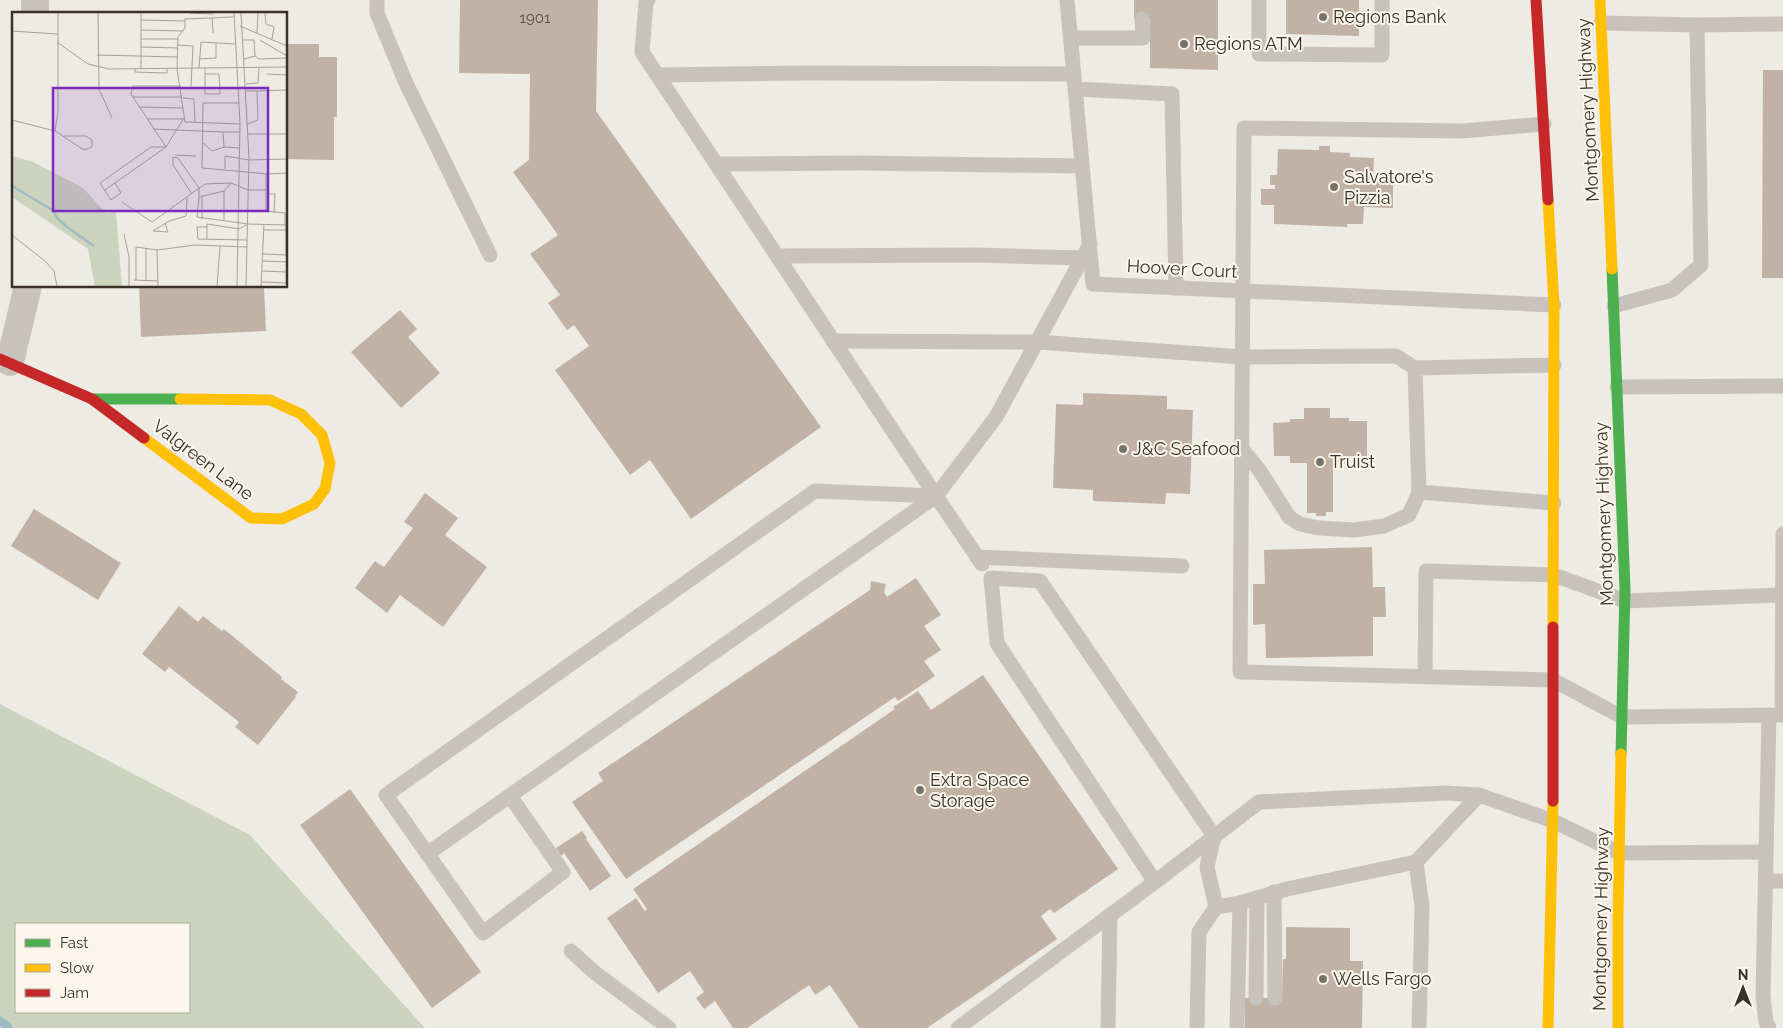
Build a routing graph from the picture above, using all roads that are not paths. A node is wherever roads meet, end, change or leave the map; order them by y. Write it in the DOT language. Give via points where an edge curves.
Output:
graph roads {
  1 [pos="648,0"];
  2 [pos="1067,0"];
  3 [pos="1259,0"];
  4 [pos="1382,0"];
  5 [pos="1536,0"];
  6 [pos="1600,0"];
  7 [pos="377,6"];
  8 [pos="1142,19"];
  9 [pos="1601,24"];
  10 [pos="1697,24"];
  11 [pos="1783,24"];
  12 [pos="1071,38"];
  13 [pos="1074,74"];
  14 [pos="657,75"];
  15 [pos="1076,90"];
  16 [pos="1544,124"];
  17 [pos="716,164"];
  18 [pos="1082,166"];
  19 [pos="1090,244"];
  20 [pos="490,255"];
  21 [pos="777,256"];
  22 [pos="1082,258"];
  23 [pos="27,288"];
  24 [pos="1176,288"];
  25 [pos="1242,291"];
  26 [pos="1554,305"];
  27 [pos="1614,306"];
  28 [pos="832,341"];
  29 [pos="1038,342"];
  30 [pos="1242,357"];
  31 [pos="5,360"];
  32 [pos="1554,365"];
  33 [pos="1415,368"];
  34 [pos="1783,386"];
  35 [pos="1617,387"];
  36 [pos="92,400"];
  37 [pos="1242,448"];
  38 [pos="1419,492"];
  39 [pos="936,496"];
  40 [pos="1554,504"];
  41 [pos="1783,534"];
  42 [pos="977,557"];
  43 [pos="1182,566"];
  44 [pos="1554,574"];
  45 [pos="991,578"];
  46 [pos="1783,595"];
  47 [pos="1625,601"];
  48 [pos="1425,676"];
  49 [pos="1553,680"];
  50 [pos="1778,715"];
  51 [pos="1622,717"];
  52 [pos="1478,795"];
  53 [pos="510,796"];
  54 [pos="1553,821"];
  55 [pos="1214,836"];
  56 [pos="1619,852"];
  57 [pos="1766,852"];
  58 [pos="427,854"];
  59 [pos="1416,862"];
  60 [pos="1765,881"];
  61 [pos="1155,882"];
  62 [pos="1783,882"];
  63 [pos="1274,892"];
  64 [pos="1257,898"];
  65 [pos="1240,903"];
  66 [pos="1216,907"];
  67 [pos="1110,916"];
  68 [pos="571,952"];
  69 [pos="1256,998"];
  70 [pos="1275,998"];
  71 [pos="669,1028"];
  72 [pos="958,1028"];
  73 [pos="1108,1028"];
  74 [pos="1197,1028"];
  75 [pos="1237,1028"];
  76 [pos="1419,1028"];
  77 [pos="1548,1028"];
  78 [pos="1618,1028"];
  79 [pos="1769,1028"];
  1 -- 14 [label="lane" via="642,52"];
  2 -- 12 [label="lane, Hoover Court"];
  3 -- 4 [label="lane" via="1258,54 1382,56"];
  5 -- 16 [label="main road"];
  6 -- 9 [label="main road, Montgomery Highway"];
  7 -- 20 [label="lane" via="405,81"];
  8 -- 12 [label="lane" via="1143,38"];
  9 -- 10 [label="lane"];
  9 -- 27 [label="main road, Montgomery Highway"];
  10 -- 11 [label="lane"];
  10 -- 27 [label="lane" via="1701,264 1672,290"];
  12 -- 13 [label="lane, Hoover Court"];
  13 -- 14 [label="lane"];
  13 -- 15 [label="lane, Hoover Court"];
  14 -- 17 [label="lane"];
  15 -- 18 [label="lane, Hoover Court"];
  15 -- 24 [label="lane" via="1172,94"];
  16 -- 25 [label="lane" via="1462,130 1244,128"];
  16 -- 26 [label="main road"];
  17 -- 18 [label="lane" via="859,162"];
  17 -- 21 [label="lane"];
  18 -- 19 [label="lane, Hoover Court"];
  19 -- 22 [label="lane"];
  19 -- 24 [label="lane, Hoover Court" via="1093,284"];
  21 -- 22 [label="lane"];
  21 -- 28 [label="lane"];
  22 -- 29 [label="lane"];
  23 -- 31 [label="street"];
  24 -- 25 [label="lane, Hoover Court"];
  25 -- 26 [label="lane, Hoover Court"];
  25 -- 30 [label="lane"];
  26 -- 32 [label="main road"];
  27 -- 35 [label="main road, Montgomery Highway"];
  28 -- 29 [label="lane"];
  28 -- 39 [label="lane"];
  29 -- 30 [label="lane"];
  29 -- 39 [label="lane" via="996,417"];
  30 -- 33 [label="lane" via="1396,356"];
  30 -- 37 [label="lane"];
  31 -- 36 [label="main road, Valgreen Lane"];
  32 -- 33 [label="lane"];
  32 -- 40 [label="main road"];
  33 -- 38 [label="lane"];
  34 -- 35 [label="lane"];
  35 -- 47 [label="main road, Montgomery Highway"];
  36 -- 36 [label="main road, Valgreen Lane" via="251,518 282,519 314,504 325,489 330,463 322,436 301,414 270,400"];
  37 -- 38 [label="lane" via="1289,517 1300,524 1354,530 1384,526 1409,515"];
  37 -- 48 [label="lane" via="1240,672"];
  38 -- 40 [label="lane"];
  39 -- 42 [label="lane"];
  39 -- 53 [label="lane"];
  39 -- 58 [label="lane" via="815,491 386,795"];
  40 -- 44 [label="main road"];
  41 -- 46 [label="lane"];
  42 -- 43 [label="lane"];
  42 -- 45 [label="lane"];
  44 -- 47 [label="lane"];
  44 -- 48 [label="lane" via="1426,571"];
  44 -- 49 [label="main road"];
  45 -- 55 [label="lane" via="1040,581"];
  45 -- 61 [label="lane" via="997,643"];
  46 -- 47 [label="lane"];
  46 -- 50 [label="lane"];
  47 -- 51 [label="main road, Montgomery Highway"];
  48 -- 49 [label="lane"];
  49 -- 51 [label="lane"];
  49 -- 54 [label="main road"];
  50 -- 51 [label="lane"];
  50 -- 57 [label="lane"];
  51 -- 56 [label="main road, Montgomery Highway"];
  52 -- 54 [label="lane"];
  52 -- 55 [label="lane" via="1446,793 1258,802"];
  52 -- 59 [label="lane"];
  53 -- 58 [label="lane"];
  53 -- 58 [label="lane" via="563,872 483,933"];
  54 -- 56 [label="lane"];
  54 -- 77 [label="main road"];
  55 -- 61 [label="lane"];
  55 -- 66 [label="lane" via="1208,867"];
  56 -- 57 [label="lane"];
  56 -- 78 [label="main road, Montgomery Highway"];
  57 -- 60 [label="lane"];
  59 -- 63 [label="lane"];
  59 -- 76 [label="lane" via="1422,907"];
  60 -- 62 [label="lane"];
  60 -- 79 [label="lane" via="1763,996"];
  61 -- 67 [label="lane"];
  63 -- 64 [label="lane"];
  63 -- 70 [label="lane"];
  64 -- 65 [label="lane"];
  64 -- 69 [label="lane"];
  65 -- 66 [label="lane"];
  65 -- 75 [label="lane"];
  66 -- 74 [label="lane" via="1198,932"];
  67 -- 72 [label="lane"];
  67 -- 73 [label="lane"];
  68 -- 71 [label="lane"];
}
